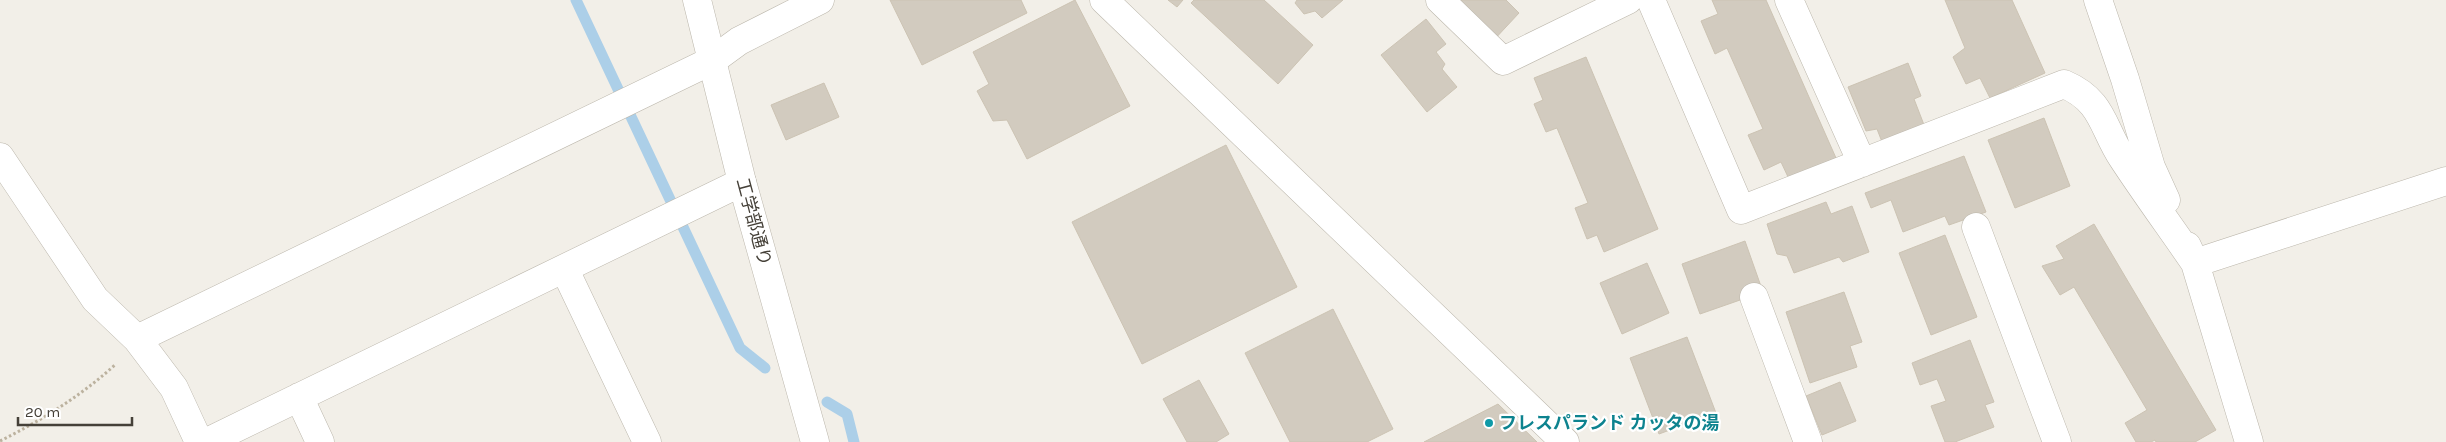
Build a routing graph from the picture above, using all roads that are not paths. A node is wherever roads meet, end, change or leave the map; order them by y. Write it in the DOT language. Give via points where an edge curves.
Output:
graph roads {
  1 [pos="697,0"];
  2 [pos="820,0"];
  3 [pos="1104,0"];
  4 [pos="1440,0"];
  5 [pos="1628,0"];
  6 [pos="1651,0"];
  7 [pos="1789,0"];
  8 [pos="2098,0"];
  9 [pos="714,60"];
  10 [pos="0,158"];
  11 [pos="1862,163"];
  12 [pos="2446,181"];
  13 [pos="742,182"];
  14 [pos="1976,227"];
  15 [pos="2194,263"];
  16 [pos="565,270"];
  17 [pos="1754,297"];
  18 [pos="137,339"];
  19 [pos="299,398"];
  20 [pos="199,442"];
  21 [pos="208,442"];
  22 [pos="320,442"];
  23 [pos="647,442"];
  24 [pos="815,442"];
  25 [pos="1565,442"];
  26 [pos="1808,442"];
  27 [pos="2057,442"];
  28 [pos="2249,442"];
  1 -- 9 [label="street, 工学部通り"];
  2 -- 9 [label="street" via="739,41"];
  3 -- 25 [label="street"];
  4 -- 5 [label="street" via="1504,62"];
  6 -- 11 [label="street" via="1741,210"];
  7 -- 11 [label="street"];
  8 -- 15 [label="street" via="2151,168"];
  9 -- 13 [label="street, 工学部通り"];
  9 -- 18 [label="street"];
  10 -- 18 [label="street" via="95,299"];
  11 -- 15 [label="street" via="2064,84 2076,89 2102,114 2122,157"];
  12 -- 15 [label="street"];
  13 -- 16 [label="street"];
  13 -- 24 [label="street, 工学部通り"];
  14 -- 27 [label="street"];
  15 -- 28 [label="street"];
  16 -- 19 [label="street"];
  16 -- 23 [label="street"];
  17 -- 26 [label="street"];
  18 -- 20 [label="street" via="174,388"];
  19 -- 21 [label="street"];
  19 -- 22 [label="street"];
}
